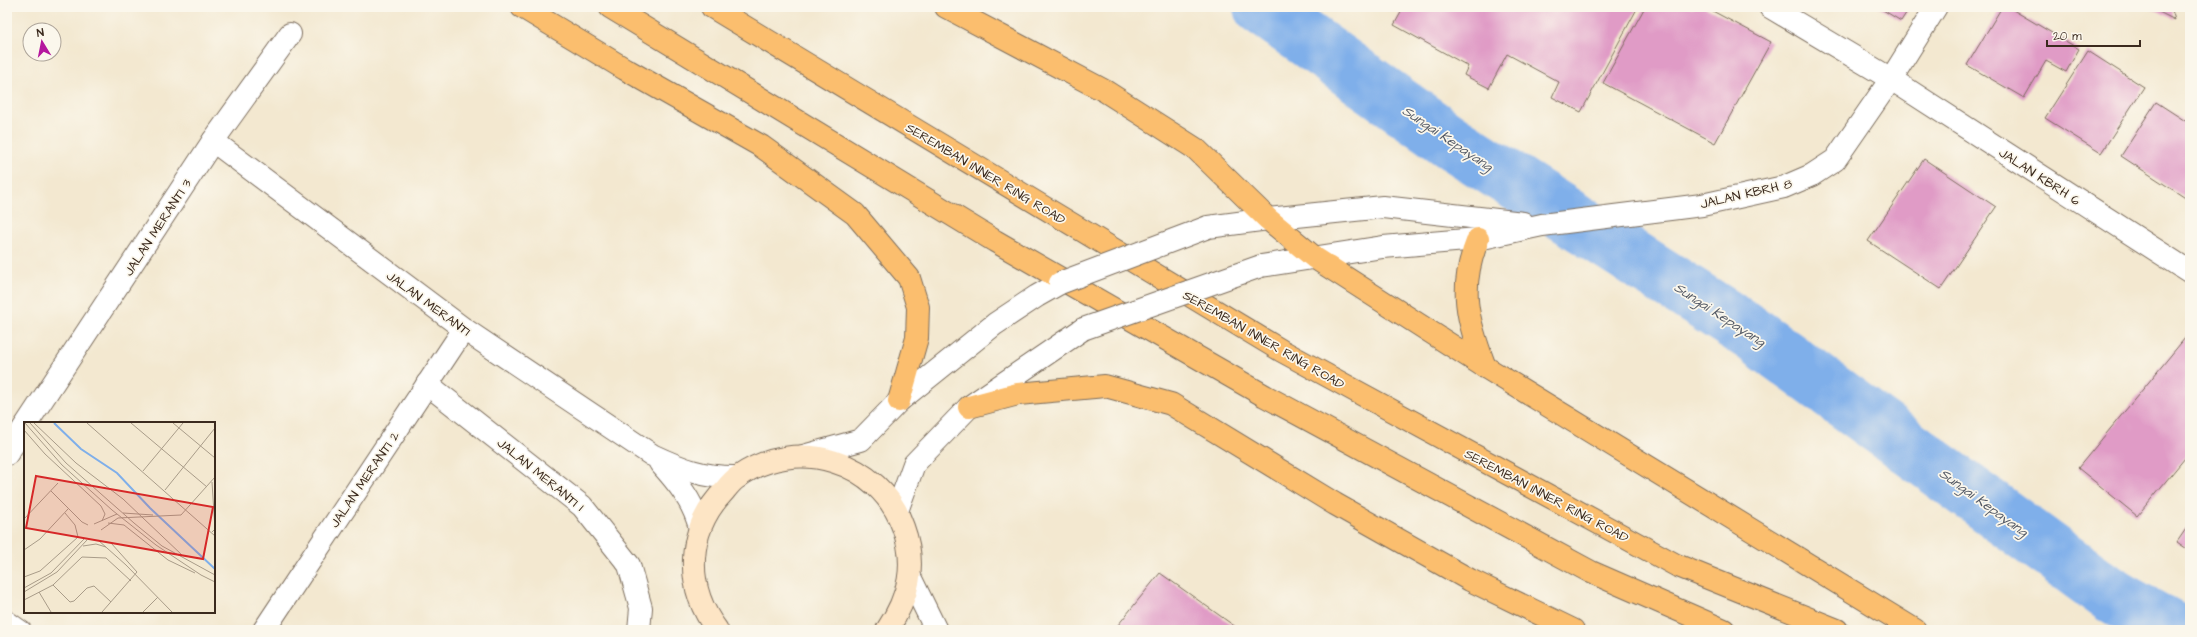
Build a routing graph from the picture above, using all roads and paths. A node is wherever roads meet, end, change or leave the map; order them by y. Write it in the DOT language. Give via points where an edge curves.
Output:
graph roads {
  1 [pos="522,7"];
  2 [pos="610,7"];
  3 [pos="712,7"];
  4 [pos="946,7"];
  5 [pos="1770,7"];
  6 [pos="1936,7"];
  7 [pos="290,34"];
  8 [pos="1891,79"];
  9 [pos="214,141"];
  10 [pos="1268,218"];
  11 [pos="1542,225"];
  12 [pos="1478,239"];
  13 [pos="1315,258"];
  14 [pos="2190,272"];
  15 [pos="464,329"];
  16 [pos="1485,367"];
  17 [pos="428,384"];
  18 [pos="899,401"];
  19 [pos="969,407"];
  20 [pos="28,422"];
  21 [pos="24,428"];
  22 [pos="7,454"];
  23 [pos="652,454"];
  24 [pos="803,456"];
  25 [pos="738,477"];
  26 [pos="898,511"];
  27 [pos="700,528"];
  28 [pos="910,577"];
  29 [pos="7,618"];
  30 [pos="24,630"];
  31 [pos="264,630"];
  32 [pos="639,630"];
  33 [pos="717,630"];
  34 [pos="887,630"];
  35 [pos="936,630"];
  36 [pos="1573,630"];
  37 [pos="1724,630"];
  38 [pos="1837,630"];
  39 [pos="1916,630"];
  1 -- 18 [label="main road" via="761,146 855,214 909,278 918,307 917,338"];
  2 -- 37 [label="main road" via="995,241 1265,396 1591,572"];
  3 -- 38 [label="main road, SEREMBAN INNER RING ROAD" via="1282,351 1676,565"];
  4 -- 10 [label="main road" via="1105,91 1196,150"];
  5 -- 8 [label="street, JALAN KBRH 6"];
  6 -- 8 [label="street, JALAN KBRH 8"];
  7 -- 9 [label="street, JALAN MERANTI 3"];
  8 -- 11 [label="street, JALAN KBRH 8" via="1835,160 1812,176 1784,187 1702,205"];
  8 -- 14 [label="street, JALAN KBRH 6"];
  9 -- 15 [label="street, JALAN MERANTI"];
  9 -- 20 [label="street, JALAN MERANTI 3"];
  10 -- 11 [label="street" via="1383,207"];
  10 -- 13 [label="main road"];
  10 -- 18 [label="street, bridge" via="1208,227 1060,283 995,324"];
  11 -- 12 [label="street"];
  12 -- 13 [label="street" via="1383,247"];
  12 -- 16 [label="main road" via="1470,258 1467,295 1470,326"];
  13 -- 16 [label="main road"];
  13 -- 19 [label="street, bridge" via="1261,266 1083,329"];
  15 -- 17 [label="street, JALAN MERANTI 2"];
  15 -- 23 [label="street, JALAN MERANTI"];
  16 -- 39 [label="main road"];
  17 -- 31 [label="street, JALAN MERANTI 2"];
  17 -- 32 [label="street, JALAN MERANTI 1" via="582,506 629,564 641,608"];
  18 -- 24 [label="street" via="861,440"];
  19 -- 26 [label="street" via="914,464"];
  19 -- 36 [label="main road" via="1018,394 1105,386 1171,404 1335,504 1470,580"];
  21 -- 22 [label="street"];
  23 -- 25 [label="street, JALAN MERANTI" via="682,469 705,476"];
  23 -- 27 [label="street, JALAN MERANTI" via="690,500"];
  24 -- 25 [label="main road" via="769,461"];
  24 -- 26 [label="main road" via="838,462 858,471 876,484"];
  25 -- 27 [label="main road" via="714,501"];
  26 -- 28 [label="main road" via="909,543"];
  27 -- 33 [label="main road" via="694,557 696,587 706,615"];
  28 -- 34 [label="main road" via="900,610"];
  28 -- 35 [label="street"];
  29 -- 30 [label="lane"];
}
